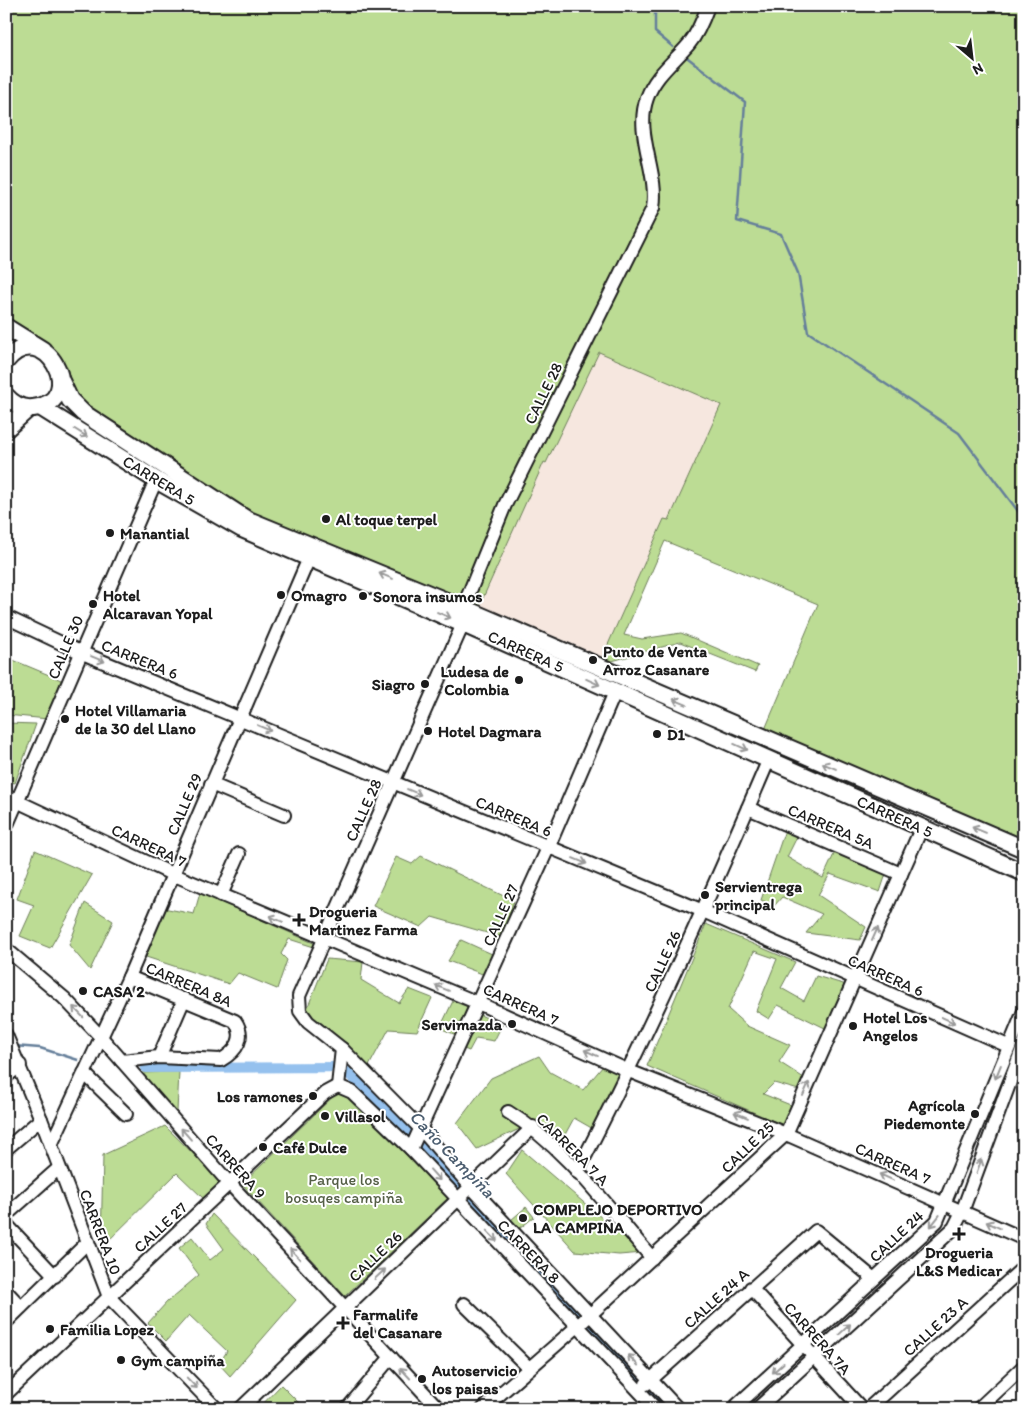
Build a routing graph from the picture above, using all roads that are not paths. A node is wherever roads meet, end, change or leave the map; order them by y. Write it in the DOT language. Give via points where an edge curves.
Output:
graph roads {
  1 [pos="708,6"];
  2 [pos="6,327"];
  3 [pos="44,352"];
  4 [pos="6,362"];
  5 [pos="61,381"];
  6 [pos="6,396"];
  7 [pos="34,408"];
  8 [pos="6,429"];
  9 [pos="156,480"];
  10 [pos="309,558"];
  11 [pos="463,616"];
  12 [pos="6,617"];
  13 [pos="80,652"];
  14 [pos="615,692"];
  15 [pos="239,717"];
  16 [pos="769,759"];
  17 [pos="393,783"];
  18 [pos="211,784"];
  19 [pos="12,798"];
  20 [pos="748,808"];
  21 [pos="284,816"];
  22 [pos="6,827"];
  23 [pos="922,828"];
  24 [pos="548,848"];
  25 [pos="1024,849"];
  26 [pos="239,854"];
  27 [pos="1024,873"];
  28 [pos="172,874"];
  29 [pos="901,874"];
  30 [pos="221,895"];
  31 [pos="703,911"];
  32 [pos="325,940"];
  33 [pos="6,949"];
  34 [pos="129,976"];
  35 [pos="856,979"];
  36 [pos="184,999"];
  37 [pos="478,1003"];
  38 [pos="300,1011"];
  39 [pos="1024,1011"];
  40 [pos="100,1036"];
  41 [pos="10,1042"];
  42 [pos="1008,1046"];
  43 [pos="1023,1046"];
  44 [pos="342,1049"];
  45 [pos="159,1057"];
  46 [pos="122,1061"];
  47 [pos="20,1065"];
  48 [pos="630,1071"];
  49 [pos="84,1073"];
  50 [pos="6,1077"];
  51 [pos="338,1086"];
  52 [pos="508,1112"];
  53 [pos="126,1114"];
  54 [pos="42,1119"];
  55 [pos="533,1127"];
  56 [pos="786,1134"];
  57 [pos="416,1138"];
  58 [pos="51,1145"];
  59 [pos="6,1150"];
  60 [pos="59,1168"];
  61 [pos="577,1172"];
  62 [pos="230,1184"];
  63 [pos="465,1194"];
  64 [pos="945,1204"];
  65 [pos="962,1212"];
  66 [pos="6,1215"];
  67 [pos="6,1224"];
  68 [pos="1024,1239"];
  69 [pos="88,1242"];
  70 [pos="652,1258"];
  71 [pos="1024,1267"];
  72 [pos="55,1276"];
  73 [pos="874,1279"];
  74 [pos="751,1288"];
  75 [pos="6,1291"];
  76 [pos="109,1297"];
  77 [pos="464,1304"];
  78 [pos="21,1307"];
  79 [pos="344,1307"];
  80 [pos="583,1320"];
  81 [pos="6,1322"];
  82 [pos="804,1345"];
  83 [pos="391,1357"];
  84 [pos="814,1357"];
  85 [pos="1024,1366"];
  86 [pos="529,1368"];
  87 [pos="645,1385"];
  88 [pos="6,1394"];
  89 [pos="217,1409"];
  90 [pos="240,1409"];
  91 [pos="347,1409"];
  92 [pos="439,1409"];
  93 [pos="483,1409"];
  94 [pos="656,1409"];
  95 [pos="678,1409"];
  96 [pos="733,1409"];
  97 [pos="757,1409"];
  98 [pos="862,1409"];
  99 [pos="868,1409"];
  100 [pos="978,1409"];
  1 -- 11 [label="street, CALLE 28" via="689,44 664,69 647,97 642,117 655,194 648,217 505,505"];
  2 -- 3 [label="main road, CARRERA 5"];
  3 -- 4 [label="main road" via="33,348 21,350"];
  3 -- 5 [label="main road, CARRERA 5" via="54,359"];
  5 -- 7 [label="main road" via="54,397"];
  11 -- 5 [label="main road, CARRERA 5, one-way" via="246,518 83,414 70,400"];
  6 -- 7 [label="main road, CARRERA 5" via="16,405"];
  7 -- 8 [label="main road"];
  7 -- 9 [label="main road, CARRERA 5, one-way"];
  9 -- 10 [label="main road, CARRERA 5" via="242,529"];
  9 -- 13 [label="street, CALLE 30"];
  10 -- 11 [label="main road, CARRERA 5, one-way"];
  10 -- 15 [label="street, CALLE 29"];
  11 -- 14 [label="main road, CARRERA 5, one-way"];
  11 -- 17 [label="street, CALLE 28"];
  25 -- 11 [label="main road, CARRERA 5, one-way"];
  12 -- 13 [label="street, CARRERA 6"];
  13 -- 15 [label="street, CARRERA 6, one-way"];
  13 -- 19 [label="street, CALLE 30"];
  14 -- 16 [label="main road, CARRERA 5, one-way"];
  14 -- 24 [label="street, CALLE 27"];
  15 -- 17 [label="street, CARRERA 6, one-way"];
  15 -- 18 [label="street, CALLE 29"];
  16 -- 20 [label="street, CALLE 26"];
  16 -- 23 [label="main road, CARRERA 5"];
  17 -- 24 [label="street, CARRERA 6, one-way"];
  17 -- 32 [label="street, CALLE 28"];
  18 -- 21 [label="street"];
  18 -- 28 [label="street, CALLE 29"];
  19 -- 22 [label="street, CALLE 30"];
  19 -- 28 [label="street, CARRERA 7"];
  20 -- 29 [label="street, CARRERA 5A"];
  20 -- 31 [label="street, CALLE 26"];
  23 -- 27 [label="main road, CARRERA 5"];
  23 -- 29 [label="street, CALLE 25"];
  24 -- 31 [label="street, CARRERA 6, one-way"];
  24 -- 37 [label="street, CALLE 27"];
  26 -- 30 [label="street"];
  28 -- 30 [label="street, CARRERA 7"];
  28 -- 34 [label="street, CALLE 29"];
  35 -- 29 [label="street, CALLE 25, one-way"];
  32 -- 30 [label="street, CARRERA 7, one-way"];
  31 -- 35 [label="street, CARRERA 6"];
  31 -- 48 [label="street, CALLE 26"];
  37 -- 32 [label="street, CARRERA 7, one-way"];
  32 -- 38 [label="street, CALLE 28" via="299,996"];
  40 -- 33 [label="street, CARRERA 9, one-way" via="64,998"];
  34 -- 36 [label="street, CARRERA 8A"];
  34 -- 40 [label="street, CALLE 29"];
  35 -- 42 [label="street, CARRERA 6, one-way"];
  56 -- 35 [label="street, CALLE 25, one-way"];
  36 -- 45 [label="street"];
  36 -- 45 [label="street, CARRERA 8A" via="235,1021 241,1029 240,1041 230,1055 221,1060"];
  48 -- 37 [label="street, CARRERA 7, one-way"];
  37 -- 57 [label="street, CALLE 27"];
  38 -- 44 [label="street, CARRERA 8" via="308,1022"];
  39 -- 42 [label="street, CALLE 24"];
  40 -- 46 [label="street, CARRERA 9"];
  40 -- 49 [label="street, CALLE 29"];
  41 -- 47 [label="street, CARRERA 10"];
  42 -- 64 [label="street, CALLE 24, one-way"];
  65 -- 43 [label="street, CALLE 24, one-way"];
  44 -- 51 [label="street"];
  44 -- 57 [label="street, CARRERA 8"];
  45 -- 46 [label="street"];
  62 -- 46 [label="street, CARRERA 9, one-way"];
  47 -- 50 [label="street"];
  47 -- 54 [label="street, CARRERA 10"];
  56 -- 48 [label="street, CARRERA 7, one-way"];
  48 -- 61 [label="street, CALLE 26"];
  49 -- 53 [label="street"];
  49 -- 58 [label="street, CALLE 29"];
  51 -- 57 [label="street, CARRERA 8" via="352,1092"];
  51 -- 62 [label="street, CALLE 27" via="324,1093"];
  52 -- 55 [label="street, CARRERA 7 A"];
  54 -- 58 [label="street, CARRERA 10"];
  54 -- 59 [label="street"];
  55 -- 61 [label="street, CARRERA 7 A"];
  55 -- 63 [label="street, CALLE 26"];
  64 -- 56 [label="street, CARRERA 7, one-way"];
  56 -- 70 [label="street, CALLE 25"];
  57 -- 63 [label="street, CARRERA 8"];
  57 -- 63 [label="street, CARRERA 8, one-way"];
  58 -- 60 [label="street, CARRERA 10"];
  60 -- 66 [label="street"];
  60 -- 69 [label="street, CARRERA 10"];
  61 -- 70 [label="street, CARRERA 7 A"];
  62 -- 76 [label="street, CALLE 27"];
  79 -- 62 [label="street, CARRERA 9, one-way"];
  79 -- 63 [label="street, CALLE 26, one-way"];
  63 -- 80 [label="street, CARRERA 8, one-way"];
  63 -- 80 [label="street, CARRERA 8"];
  64 -- 65 [label="street, CARRERA 7"];
  64 -- 73 [label="street, CALLE 24, one-way" via="937,1221"];
  68 -- 65 [label="street, CARRERA 7, one-way"];
  84 -- 65 [label="street, CALLE 24, one-way" via="954,1228"];
  67 -- 72 [label="street"];
  69 -- 72 [label="street"];
  69 -- 76 [label="street, CARRERA 10"];
  70 -- 80 [label="street, CALLE 25"];
  71 -- 99 [label="street, CALLE 23 A"];
  72 -- 78 [label="street"];
  73 -- 74 [label="street, CALLE 24 A" via="816,1231"];
  73 -- 82 [label="street, CALLE 24"];
  74 -- 82 [label="street, CARRERA 7A"];
  74 -- 87 [label="street, CALLE 24 A"];
  75 -- 78 [label="street"];
  76 -- 88 [label="street, CALLE 27"];
  76 -- 89 [label="street, CARRERA 10, one-way"];
  77 -- 86 [label="street"];
  78 -- 81 [label="street"];
  79 -- 83 [label="street, CARRERA 9"];
  79 -- 90 [label="street, CALLE 26"];
  80 -- 86 [label="street, CALLE 25"];
  80 -- 87 [label="street, CARRERA 8"];
  82 -- 84 [label="street, CARRERA 7A"];
  82 -- 96 [label="street, CALLE 24, one-way"];
  83 -- 91 [label="street"];
  92 -- 83 [label="street, CARRERA 9, one-way"];
  84 -- 97 [label="street, CALLE 24"];
  84 -- 98 [label="street, CARRERA 7A"];
  85 -- 100 [label="street"];
  86 -- 93 [label="street, CALLE 25"];
  87 -- 94 [label="street, CARRERA 8"];
  87 -- 95 [label="street, CARRERA 8"];
}
